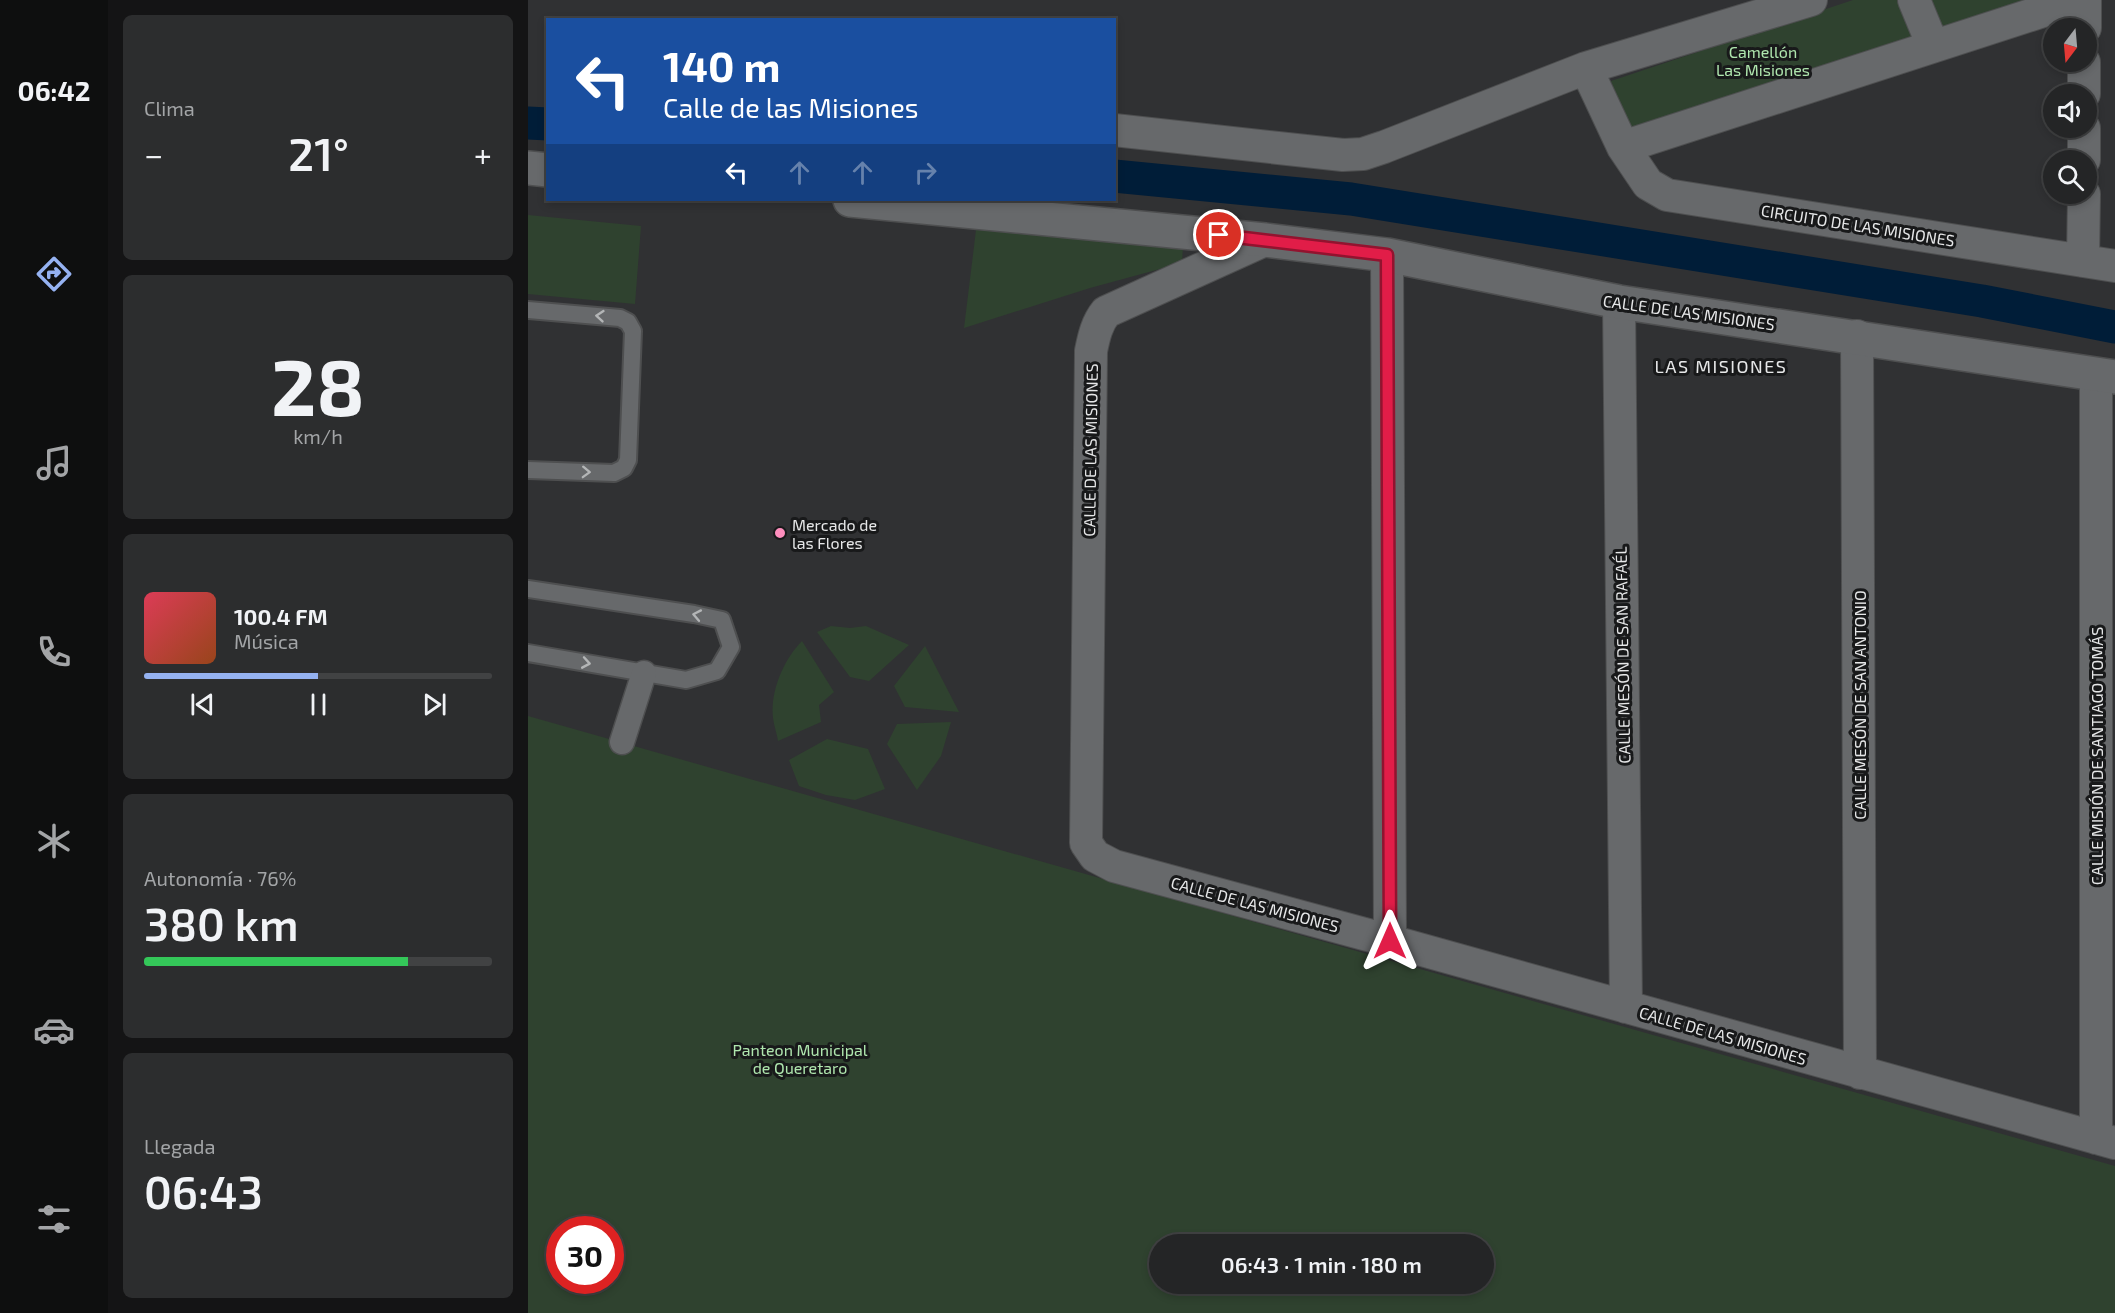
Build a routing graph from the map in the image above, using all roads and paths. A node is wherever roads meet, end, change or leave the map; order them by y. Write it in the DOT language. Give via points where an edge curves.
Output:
graph roads {
  1 [pos="1811,0"];
  2 [pos="1914,0"];
  3 [pos="2077,0"];
  4 [pos="2085,0"];
  5 [pos="2085,18"];
  6 [pos="1933,46"];
  7 [pos="1586,68"];
  8 [pos="1116,130"];
  9 [pos="1623,147"];
  10 [pos="528,168"];
  11 [pos="546,170"];
  12 [pos="860,201"];
  13 [pos="2084,204"];
  14 [pos="1265,240"];
  15 [pos="1387,255"];
  16 [pos="2083,261"];
  17 [pos="2115,266"];
  18 [pos="1619,302"];
  19 [pos="528,310"];
  20 [pos="1857,336"];
  21 [pos="2106,375"];
  22 [pos="528,470"];
  23 [pos="528,589"];
  24 [pos="528,653"];
  25 [pos="644,673"];
  26 [pos="622,742"];
  27 [pos="1390,941"];
  28 [pos="1626,1007"];
  29 [pos="1860,1073"];
  30 [pos="2106,1140"];
  1 -- 7 [label="street"];
  2 -- 6 [label="street"];
  3 -- 6 [label="street"];
  4 -- 5 [label="street"];
  6 -- 9 [label="street"];
  7 -- 8 [label="street" via="1364,154 1343,155"];
  7 -- 9 [label="street, CIRCUITO DE LAS MISIONES"];
  9 -- 16 [label="street, CIRCUITO DE LAS MISIONES" via="1648,184 1667,195"];
  10 -- 11 [label="street"];
  12 -- 14 [label="street, CALLE DE LAS MISIONES"];
  13 -- 16 [label="street"];
  14 -- 15 [label="street, CALLE DE LAS MISIONES"];
  14 -- 27 [label="street, CALLE DE LAS MISIONES" via="1120,304 1106,312 1096,329 1091,351 1086,843 1095,856 1114,866"];
  15 -- 18 [label="street, CALLE DE LAS MISIONES"];
  15 -- 27 [label="street"];
  16 -- 17 [label="street, CIRCUITO DE LAS MISIONES"];
  18 -- 20 [label="street, CALLE DE LAS MISIONES"];
  18 -- 28 [label="street, CALLE MESÓN DE SAN RAFAÉL"];
  22 -- 19 [label="lane, one-way" via="614,473 624,468 628,460 633,332 628,322 620,318"];
  20 -- 21 [label="street, CALLE DE LAS MISIONES"];
  20 -- 29 [label="street, CALLE MESÓN DE SAN ANTONIO"];
  21 -- 30 [label="street, CALLE MISIÓN DE SANTIAGO TOMÁS"];
  25 -- 23 [label="lane, one-way" via="686,680 717,671 731,647 722,620"];
  24 -- 25 [label="lane, one-way"];
  25 -- 26 [label="street"];
  27 -- 28 [label="street, CALLE DE LAS MISIONES"];
  28 -- 29 [label="street, CALLE DE LAS MISIONES"];
  29 -- 30 [label="street, CALLE DE LAS MISIONES"];
}
